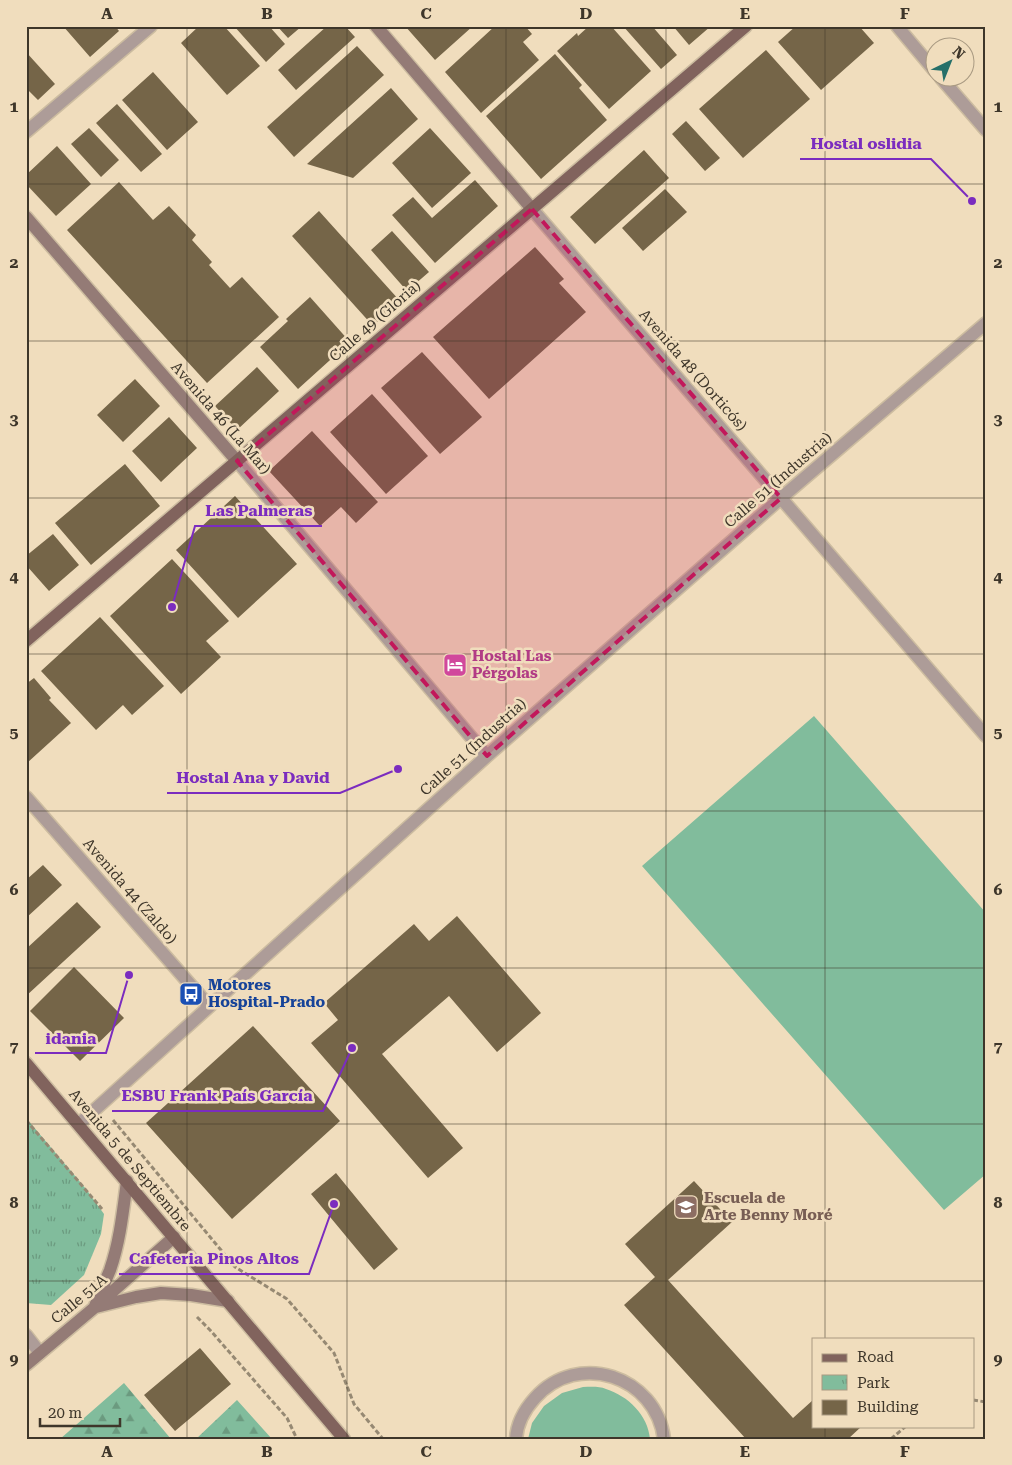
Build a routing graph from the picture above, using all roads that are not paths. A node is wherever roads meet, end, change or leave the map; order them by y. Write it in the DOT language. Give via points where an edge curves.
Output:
graph roads {
  1 [pos="151,26"];
  2 [pos="376,26"];
  3 [pos="746,26"];
  4 [pos="897,26"];
  5 [pos="924,58"];
  6 [pos="950,88"];
  7 [pos="986,130"];
  8 [pos="26,132"];
  9 [pos="532,209"];
  10 [pos="26,217"];
  11 [pos="986,323"];
  12 [pos="237,461"];
  13 [pos="781,498"];
  14 [pos="26,641"];
  15 [pos="986,736"];
  16 [pos="487,756"];
  17 [pos="26,797"];
  18 [pos="209,1006"];
  19 [pos="26,1063"];
  20 [pos="79,1124"];
  21 [pos="127,1181"];
  22 [pos="174,1237"];
  23 [pos="228,1301"];
  24 [pos="94,1308"];
  25 [pos="26,1335"];
  26 [pos="40,1353"];
  27 [pos="26,1364"];
  28 [pos="344,1439"];
  29 [pos="516,1439"];
  30 [pos="664,1439"];
  1 -- 8 [label="street"];
  2 -- 9 [label="main road, Avenida 48 (Dorticós)"];
  3 -- 9 [label="main road, Calle 49 (Gloria)"];
  4 -- 5 [label="street"];
  6 -- 7 [label="street"];
  9 -- 12 [label="main road, Calle 49 (Gloria)"];
  9 -- 13 [label="street, Avenida 48 (Dorticós)"];
  10 -- 12 [label="main road, Avenida 46 (La Mar)"];
  11 -- 13 [label="street, Calle 51 (Industria)"];
  12 -- 14 [label="main road, Calle 49 (Gloria)"];
  12 -- 16 [label="street, Avenida 46 (La Mar)"];
  13 -- 15 [label="street, Avenida 48 (Dorticós)"];
  13 -- 16 [label="street, Calle 51 (Industria)"];
  16 -- 18 [label="street, Calle 51 (Industria)"];
  17 -- 18 [label="street, Avenida 44 (Zaldo)"];
  18 -- 20 [label="street, Calle 51 (Industria)"];
  19 -- 20 [label="main road, Avenida 5 de Septiembre"];
  20 -- 21 [label="main road, Avenida 5 de Septiembre"];
  21 -- 22 [label="main road, Avenida 5 de Septiembre"];
  21 -- 24 [label="main road" via="116,1245"];
  22 -- 23 [label="main road, Avenida 5 de Septiembre"];
  22 -- 24 [label="main road, Calle 51A"];
  23 -- 24 [label="main road" via="162,1293"];
  23 -- 28 [label="main road, Avenida 5 de Septiembre"];
  24 -- 26 [label="main road, Calle 51A"];
  25 -- 26 [label="street"];
  26 -- 27 [label="main road, Calle 51A"];
  29 -- 30 [label="street" via="527,1407 542,1390 563,1378 586,1373 610,1376 632,1385 650,1403 662,1426"];
}
